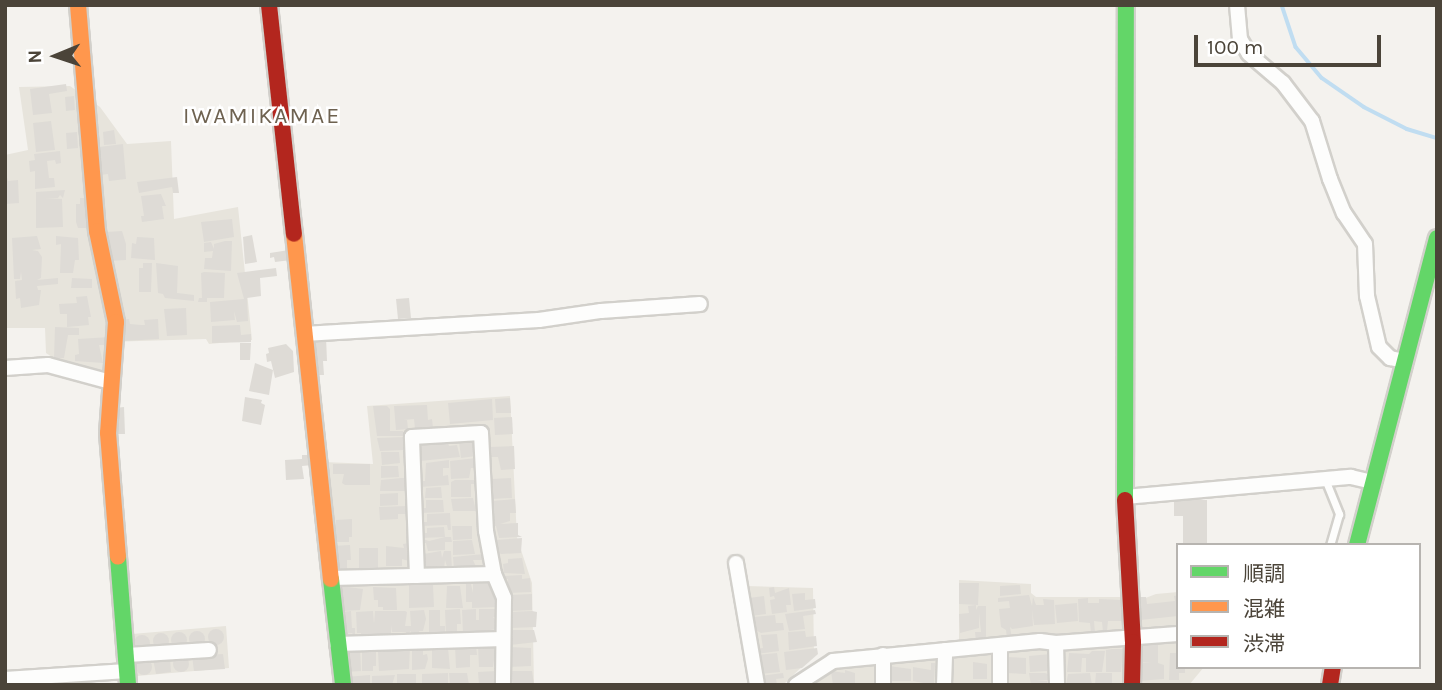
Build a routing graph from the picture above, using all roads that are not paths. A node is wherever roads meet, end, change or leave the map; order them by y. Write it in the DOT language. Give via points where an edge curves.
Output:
graph roads {
  1 [pos="78,5"];
  2 [pos="269,5"];
  3 [pos="1126,5"];
  4 [pos="1237,5"];
  5 [pos="1437,238"];
  6 [pos="700,304"];
  7 [pos="304,334"];
  8 [pos="1404,361"];
  9 [pos="5,368"];
  10 [pos="111,382"];
  11 [pos="1325,478"];
  12 [pos="1372,482"];
  13 [pos="1125,497"];
  14 [pos="1331,543"];
  15 [pos="1357,543"];
  16 [pos="736,564"];
  17 [pos="494,574"];
  18 [pos="417,576"];
  19 [pos="331,578"];
  20 [pos="1176,634"];
  21 [pos="1131,637"];
  22 [pos="503,639"];
  23 [pos="1056,643"];
  24 [pos="337,644"];
  25 [pos="1000,646"];
  26 [pos="209,650"];
  27 [pos="945,650"];
  28 [pos="883,655"];
  29 [pos="821,668"];
  30 [pos="127,670"];
  31 [pos="5,679"];
  32 [pos="343,685"];
  33 [pos="503,685"];
  34 [pos="757,685"];
  35 [pos="796,685"];
  36 [pos="825,685"];
  37 [pos="883,685"];
  38 [pos="944,685"];
  39 [pos="1000,685"];
  40 [pos="1057,685"];
  41 [pos="1132,685"];
  1 -- 10 [label="street" via="97,231 116,323"];
  2 -- 7 [label="street"];
  3 -- 13 [label="street"];
  4 -- 8 [label="street" via="1240,39 1249,54 1283,83 1312,121 1339,202 1365,244 1367,296 1379,347 1390,358"];
  5 -- 8 [label="street"];
  6 -- 7 [label="street" via="539,320"];
  7 -- 19 [label="street"];
  8 -- 12 [label="street"];
  9 -- 10 [label="street" via="48,365"];
  10 -- 30 [label="street" via="108,433"];
  11 -- 12 [label="street"];
  11 -- 13 [label="street"];
  11 -- 14 [label="lane" via="1339,514"];
  12 -- 15 [label="street"];
  13 -- 21 [label="street"];
  16 -- 34 [label="street"];
  17 -- 18 [label="street"];
  17 -- 18 [label="street" via="486,531 481,433 412,437"];
  17 -- 22 [label="street" via="504,598"];
  18 -- 19 [label="street"];
  19 -- 24 [label="street"];
  20 -- 21 [label="street"];
  21 -- 23 [label="street"];
  21 -- 41 [label="street"];
  22 -- 24 [label="street"];
  22 -- 33 [label="street"];
  23 -- 25 [label="street"];
  23 -- 40 [label="street"];
  24 -- 32 [label="street"];
  25 -- 27 [label="street"];
  25 -- 39 [label="street"];
  26 -- 30 [label="street"];
  27 -- 28 [label="street"];
  27 -- 38 [label="street"];
  28 -- 29 [label="street" via="833,661"];
  28 -- 37 [label="street"];
  29 -- 35 [label="street"];
  29 -- 36 [label="street"];
  30 -- 31 [label="street"];
}
